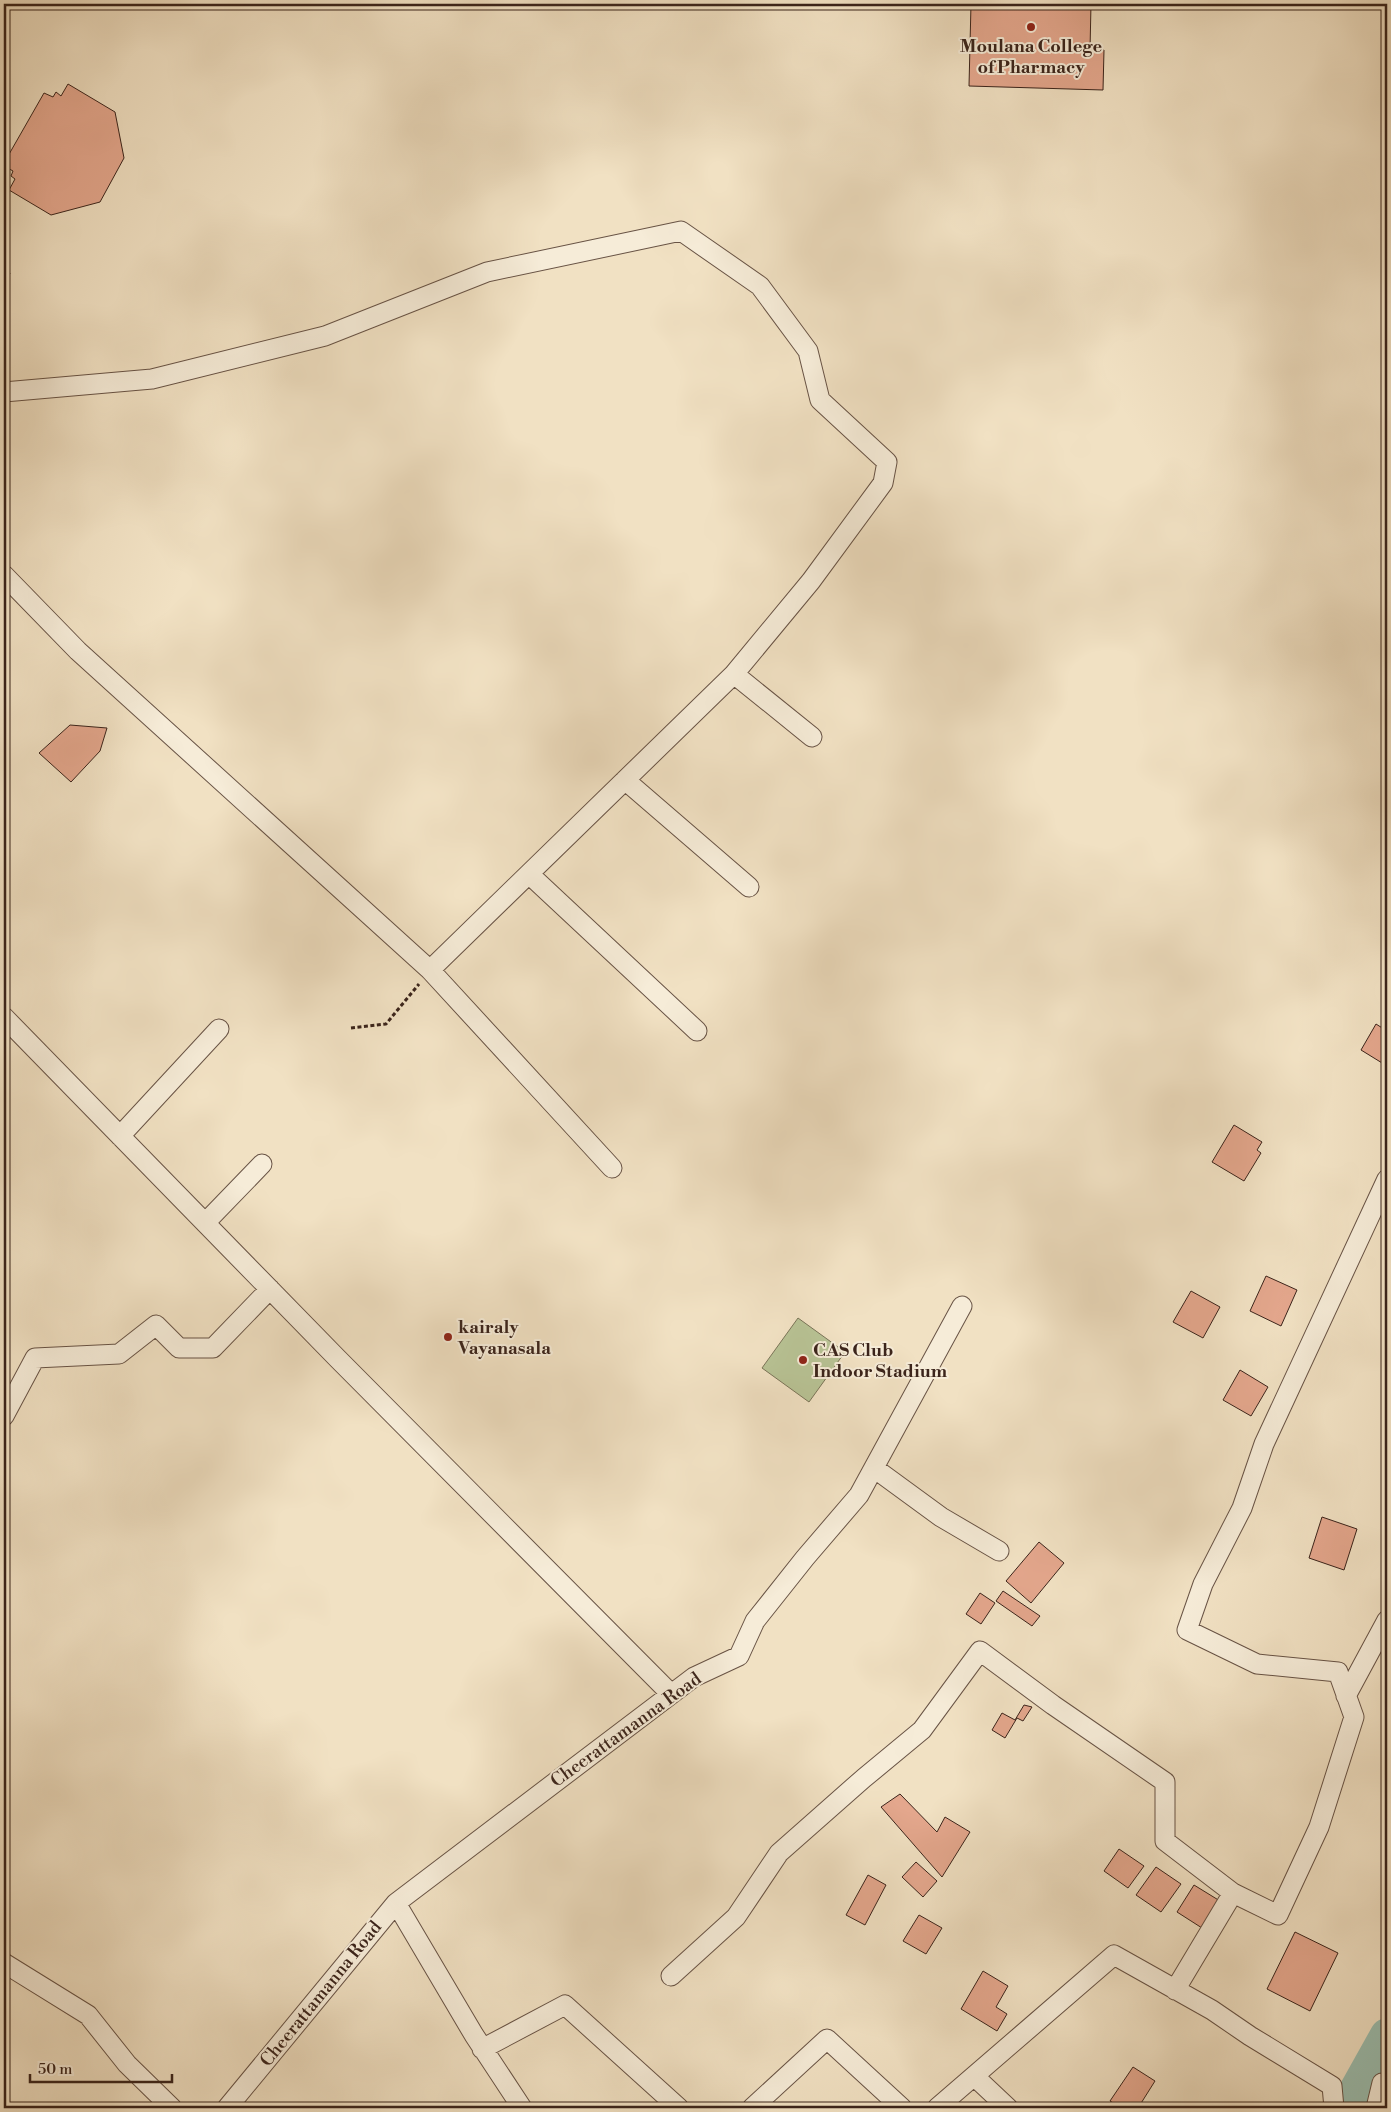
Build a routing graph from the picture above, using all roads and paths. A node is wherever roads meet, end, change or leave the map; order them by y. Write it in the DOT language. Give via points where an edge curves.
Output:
graph roads {
  1 [pos="4,392"];
  2 [pos="4,575"];
  3 [pos="734,674"];
  4 [pos="812,737"];
  5 [pos="625,780"];
  6 [pos="530,874"];
  7 [pos="749,887"];
  8 [pos="430,970"];
  9 [pos="4,1018"];
  10 [pos="351,1028"];
  11 [pos="220,1029"];
  12 [pos="697,1031"];
  13 [pos="120,1136"];
  14 [pos="262,1164"];
  15 [pos="612,1168"];
  16 [pos="1387,1179"];
  17 [pos="205,1223"];
  18 [pos="270,1289"];
  19 [pos="962,1306"];
  20 [pos="4,1416"];
  21 [pos="874,1468"];
  22 [pos="999,1551"];
  23 [pos="1387,1620"];
  24 [pos="671,1694"];
  25 [pos="1346,1696"];
  26 [pos="1233,1893"];
  27 [pos="396,1903"];
  28 [pos="4,1963"];
  29 [pos="670,1976"];
  30 [pos="1175,1990"];
  31 [pos="482,2048"];
  32 [pos="974,2076"];
  33 [pos="1387,2083"];
  34 [pos="172,2108"];
  35 [pos="227,2108"];
  36 [pos="522,2108"];
  37 [pos="679,2108"];
  38 [pos="752,2108"];
  39 [pos="902,2108"];
  40 [pos="937,2108"];
  41 [pos="1008,2108"];
  42 [pos="1334,2108"];
  43 [pos="1376,2108"];
  1 -- 3 [label="street" via="152,380 325,336 487,272 681,231 760,286 808,351 820,400 887,462 883,483 811,581"];
  2 -- 8 [label="street" via="78,651"];
  3 -- 4 [label="street"];
  3 -- 5 [label="street"];
  5 -- 6 [label="street"];
  5 -- 7 [label="street"];
  6 -- 8 [label="street"];
  6 -- 12 [label="street"];
  8 -- 10 [label="path" via="386,1024"];
  8 -- 15 [label="street"];
  9 -- 13 [label="street"];
  11 -- 13 [label="street"];
  13 -- 17 [label="street"];
  14 -- 17 [label="street"];
  16 -- 25 [label="street" via="1264,1444 1242,1508 1203,1584 1187,1630 1257,1664 1338,1672"];
  17 -- 18 [label="street"];
  18 -- 20 [label="street" via="213,1348 179,1348 156,1325 119,1354 35,1358"];
  18 -- 24 [label="street"];
  19 -- 21 [label="street, Cheerattamanna Road"];
  21 -- 22 [label="street" via="941,1517"];
  21 -- 24 [label="street, Cheerattamanna Road" via="859,1495 756,1621 738,1656 694,1676"];
  23 -- 25 [label="street"];
  24 -- 27 [label="street, Cheerattamanna Road"];
  25 -- 26 [label="street" via="1354,1718 1320,1827 1278,1915"];
  26 -- 29 [label="street" via="1164,1841 1165,1782 980,1652 922,1730 778,1853 736,1917"];
  26 -- 30 [label="street"];
  27 -- 31 [label="street"];
  27 -- 35 [label="street, Cheerattamanna Road"];
  28 -- 34 [label="street" via="88,2015 127,2064"];
  30 -- 32 [label="street" via="1114,1955"];
  30 -- 42 [label="street" via="1332,2086"];
  31 -- 36 [label="street"];
  31 -- 37 [label="street" via="565,2004"];
  32 -- 40 [label="street"];
  32 -- 41 [label="street"];
  33 -- 43 [label="street" via="1382,2083"];
  38 -- 39 [label="street" via="827,2039"];
}
